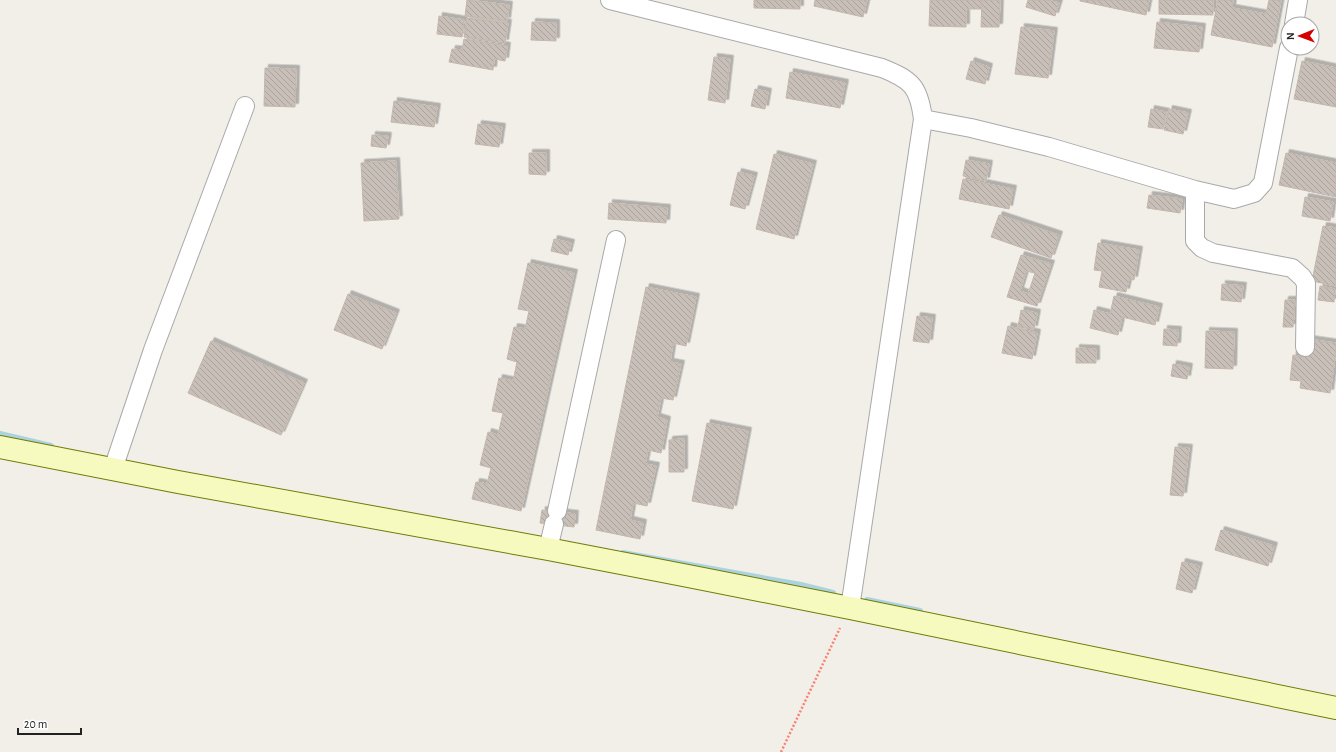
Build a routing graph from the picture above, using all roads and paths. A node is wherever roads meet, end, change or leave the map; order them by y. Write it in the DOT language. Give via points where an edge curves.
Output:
graph roads {
  1 [pos="610,0"];
  2 [pos="1298,0"];
  3 [pos="1295,16"];
  4 [pos="1287,56"];
  5 [pos="245,106"];
  6 [pos="923,119"];
  7 [pos="1195,190"];
  8 [pos="616,240"];
  9 [pos="1305,347"];
  10 [pos="0,447"];
  11 [pos="113,469"];
  12 [pos="548,549"];
  13 [pos="850,608"];
  14 [pos="1336,708"];
  15 [pos="781,752"];
  1 -- 6 [label="street" via="882,68 899,75 914,86 921,102"];
  2 -- 3 [label="street"];
  4 -- 7 [label="street" via="1263,183 1254,193 1234,199"];
  5 -- 11 [label="street" via="153,350"];
  6 -- 7 [label="street" via="1049,146"];
  6 -- 13 [label="street"];
  7 -- 9 [label="street" via="1195,241 1202,248 1213,253 1292,268 1302,277 1306,283"];
  8 -- 12 [label="street"];
  10 -- 11 [label="street"];
  11 -- 12 [label="street"];
  12 -- 13 [label="street"];
  13 -- 14 [label="street"];
  13 -- 15 [label="path"];
}
